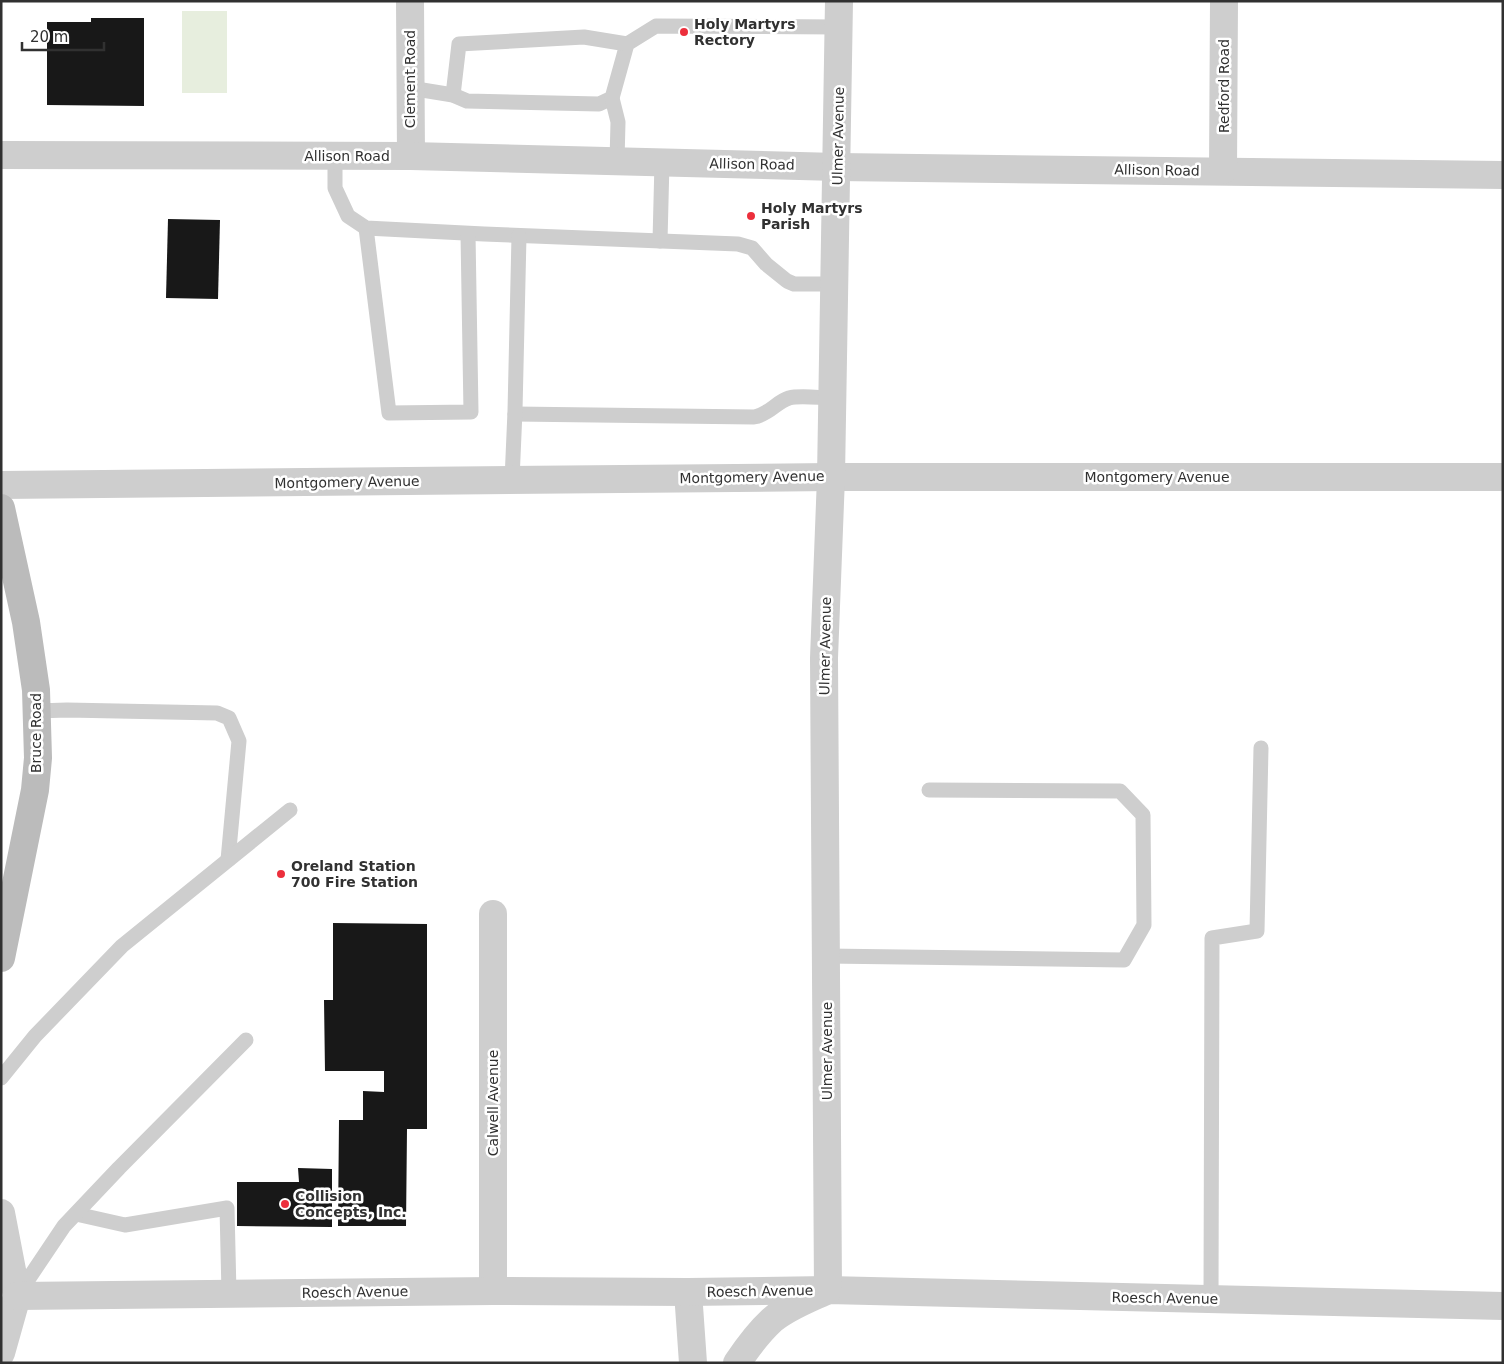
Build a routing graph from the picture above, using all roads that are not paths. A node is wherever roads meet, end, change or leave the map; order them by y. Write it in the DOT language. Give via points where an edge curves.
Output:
graph roads {
  1 [pos="410,1"];
  2 [pos="1224,1"];
  3 [pos="839,14"];
  4 [pos="627,44"];
  5 [pos="410,88"];
  6 [pos="453,95"];
  7 [pos="606,101"];
  8 [pos="1,155"];
  9 [pos="335,156"];
  10 [pos="410,156"];
  11 [pos="617,161"];
  12 [pos="662,162"];
  13 [pos="837,166"];
  14 [pos="1223,170"];
  15 [pos="1503,175"];
  16 [pos="366,228"];
  17 [pos="468,234"];
  18 [pos="519,236"];
  19 [pos="660,241"];
  20 [pos="835,284"];
  21 [pos="832,398"];
  22 [pos="515,414"];
  23 [pos="831,477"];
  24 [pos="1503,477"];
  25 [pos="512,480"];
  26 [pos="1,485"];
  27 [pos="1,508"];
  28 [pos="37,711"];
  29 [pos="1261,748"];
  30 [pos="929,790"];
  31 [pos="290,810"];
  32 [pos="228,860"];
  33 [pos="7,907"];
  34 [pos="494,914"];
  35 [pos="826,956"];
  36 [pos="1,958"];
  37 [pos="246,1040"];
  38 [pos="1,1078"];
  39 [pos="1,1213"];
  40 [pos="76,1214"];
  41 [pos="828,1290"];
  42 [pos="493,1291"];
  43 [pos="688,1292"];
  44 [pos="229,1293"];
  45 [pos="17,1296"];
  46 [pos="1211,1299"];
  47 [pos="1503,1306"];
  48 [pos="1,1353"];
  49 [pos="693,1363"];
  50 [pos="737,1363"];
  1 -- 5 [label="street, Clement Road"];
  2 -- 14 [label="street, Redford Road"];
  3 -- 4 [label="lane" via="656,26"];
  3 -- 13 [label="street, Ulmer Avenue"];
  4 -- 6 [label="lane" via="584,37 459,44"];
  4 -- 7 [label="lane"];
  5 -- 6 [label="lane"];
  5 -- 10 [label="street, Clement Road"];
  6 -- 7 [label="lane" via="467,101"];
  7 -- 11 [label="lane" via="618,122"];
  8 -- 9 [label="street, Allison Road"];
  9 -- 10 [label="street, Allison Road"];
  9 -- 16 [label="lane" via="335,188 348,216"];
  10 -- 11 [label="street, Allison Road"];
  11 -- 12 [label="street, Allison Road"];
  12 -- 13 [label="street, Allison Road"];
  12 -- 19 [label="lane"];
  13 -- 14 [label="street, Allison Road"];
  13 -- 20 [label="street, Ulmer Avenue"];
  14 -- 15 [label="street, Allison Road"];
  16 -- 17 [label="lane"];
  16 -- 17 [label="lane" via="389,413 471,412"];
  17 -- 18 [label="lane"];
  18 -- 19 [label="lane"];
  18 -- 22 [label="lane"];
  19 -- 20 [label="lane" via="738,244 752,248 766,264 794,284"];
  20 -- 21 [label="street, Ulmer Avenue"];
  21 -- 22 [label="lane" via="787,398 763,416 754,417"];
  21 -- 23 [label="street, Ulmer Avenue"];
  22 -- 25 [label="lane"];
  23 -- 24 [label="street, Montgomery Avenue"];
  23 -- 25 [label="street, Montgomery Avenue"];
  23 -- 35 [label="street, Ulmer Avenue" via="824,658"];
  25 -- 26 [label="street, Montgomery Avenue"];
  27 -- 28 [label="street, Bruce Road" via="26,622"];
  28 -- 32 [label="lane" via="218,713 229,718 239,741"];
  28 -- 33 [label="street, Bruce Road" via="35,790"];
  29 -- 46 [label="lane" via="1257,931 1212,938"];
  30 -- 35 [label="lane" via="1120,791 1143,815 1144,925 1124,960"];
  31 -- 32 [label="lane"];
  32 -- 38 [label="lane" via="122,946 35,1036"];
  33 -- 36 [label="street, Bruce Road"];
  34 -- 42 [label="street, Calwell Avenue"];
  35 -- 41 [label="street, Ulmer Avenue"];
  37 -- 40 [label="lane"];
  39 -- 45 [label="street"];
  40 -- 44 [label="lane" via="125,1226 227,1208"];
  40 -- 45 [label="lane" via="64,1226"];
  41 -- 43 [label="street, Roesch Avenue"];
  41 -- 46 [label="street, Roesch Avenue"];
  41 -- 50 [label="street" via="774,1319"];
  42 -- 43 [label="street, Roesch Avenue"];
  42 -- 44 [label="street, Roesch Avenue"];
  43 -- 49 [label="street"];
  44 -- 45 [label="street, Roesch Avenue"];
  45 -- 48 [label="street"];
  46 -- 47 [label="street, Roesch Avenue"];
}
